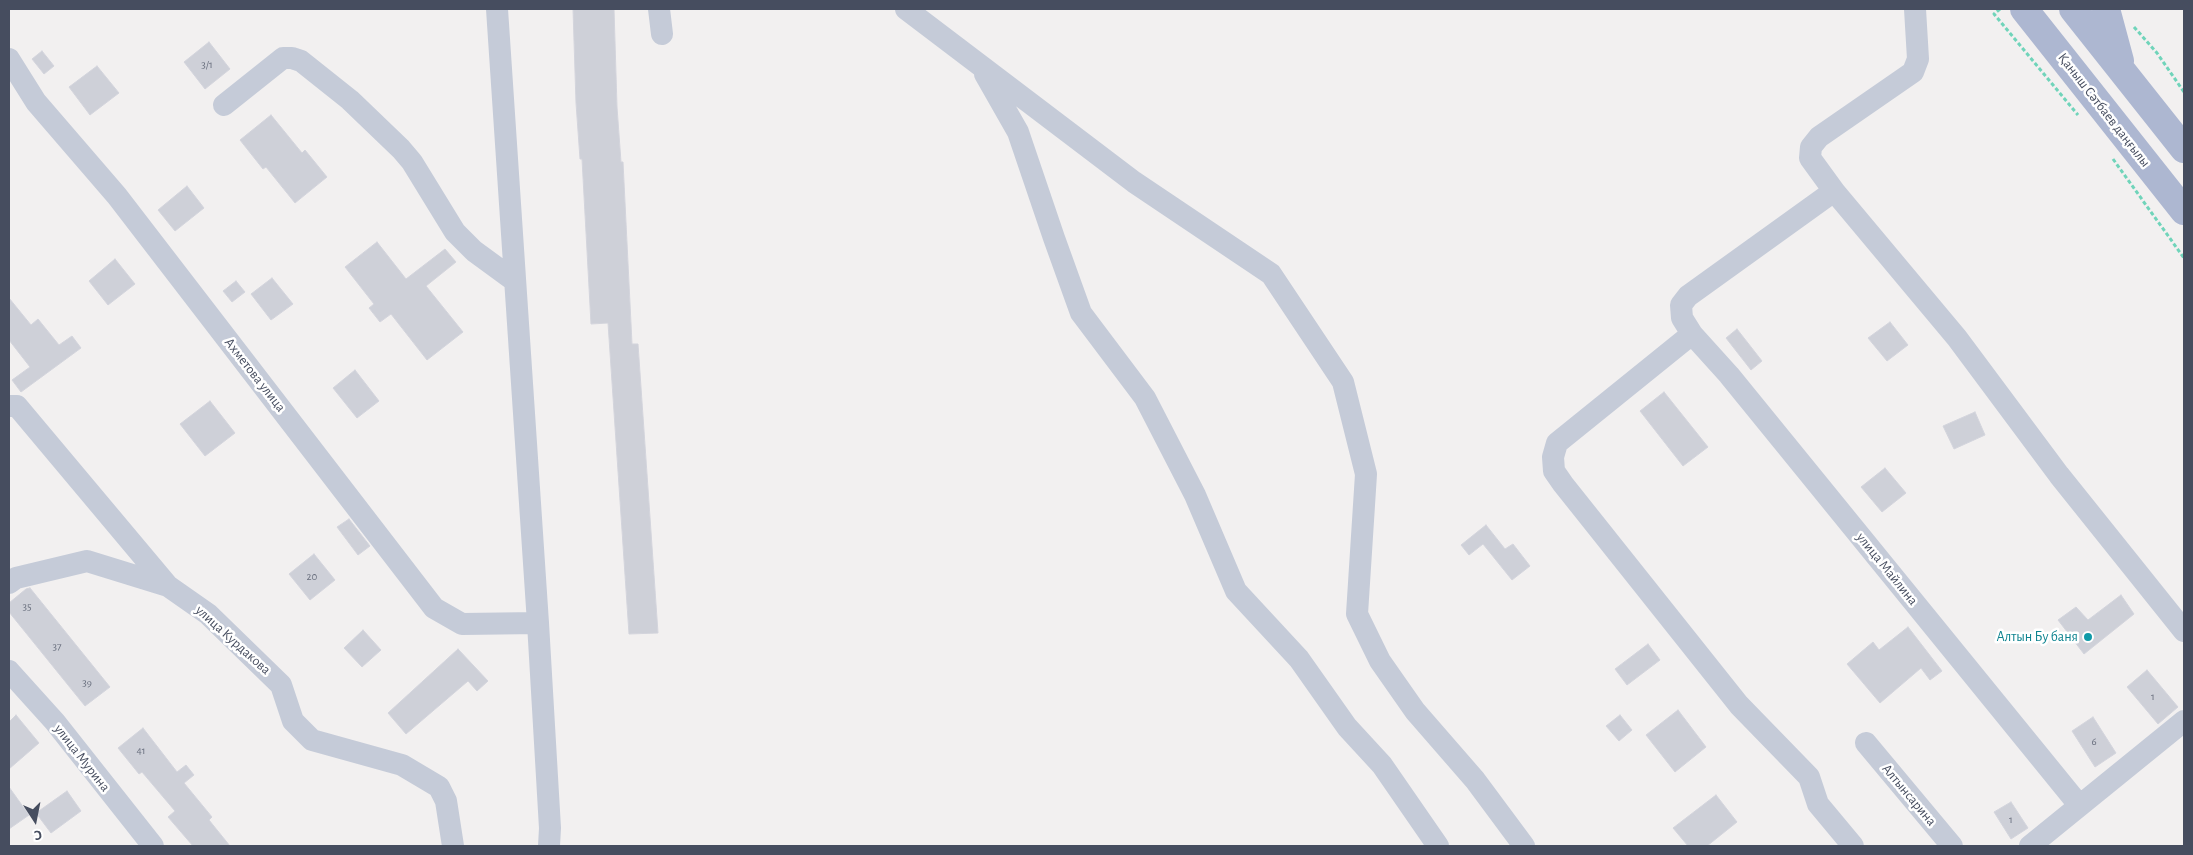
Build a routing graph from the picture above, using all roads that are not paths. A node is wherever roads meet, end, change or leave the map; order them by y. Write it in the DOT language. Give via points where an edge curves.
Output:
graph roads {
  1 [pos="497,9"];
  2 [pos="659,9"];
  3 [pos="906,9"];
  4 [pos="1915,9"];
  5 [pos="2024,9"];
  6 [pos="2073,9"];
  7 [pos="2106,9"];
  8 [pos="662,34"];
  9 [pos="9,59"];
  10 [pos="980,65"];
  11 [pos="2123,70"];
  12 [pos="224,105"];
  13 [pos="2184,149"];
  14 [pos="1834,191"];
  15 [pos="2184,211"];
  16 [pos="515,280"];
  17 [pos="1692,334"];
  18 [pos="9,406"];
  19 [pos="9,583"];
  20 [pos="168,586"];
  21 [pos="538,623"];
  22 [pos="2184,632"];
  23 [pos="9,671"];
  24 [pos="2184,721"];
  25 [pos="1866,743"];
  26 [pos="2079,805"];
  27 [pos="153,846"];
  28 [pos="453,846"];
  29 [pos="549,846"];
  30 [pos="1438,846"];
  31 [pos="1524,846"];
  32 [pos="1853,846"];
  33 [pos="1952,846"];
  34 [pos="2030,846"];
  1 -- 16 [label="street"];
  2 -- 8 [label="street"];
  3 -- 10 [label="street"];
  4 -- 14 [label="street" via="1918,59 1912,72 1819,137 1811,147 1810,158"];
  5 -- 15 [label="main road, Қаныш Сәтбаев даңғылы"];
  6 -- 11 [label="main road"];
  7 -- 11 [label="main road"];
  9 -- 21 [label="street, Ахметова улица" via="36,102 117,196 434,608 462,624"];
  10 -- 30 [label="street" via="1018,132 1081,313 1145,398 1195,495 1236,591 1299,659 1347,727 1382,765"];
  10 -- 31 [label="street" via="1134,182 1270,274 1343,382 1366,474 1357,614 1380,661 1410,704 1475,780"];
  11 -- 13 [label="main road"];
  12 -- 16 [label="street" via="283,58 302,61 350,100 401,149 455,232 474,251"];
  14 -- 17 [label="street, улица Майлина" via="1688,296 1682,305 1682,318"];
  14 -- 22 [label="street" via="1957,338 2065,482"];
  16 -- 21 [label="street"];
  17 -- 26 [label="street, улица Майлина"];
  17 -- 32 [label="street" via="1557,443 1554,471 1739,705 1809,777 1818,804"];
  18 -- 20 [label="street, улица Курдакова" via="17,406"];
  19 -- 20 [label="street" via="16,578 87,561"];
  20 -- 28 [label="street, улица Курдакова" via="208,614 281,685 293,721 312,740 402,766 439,788 446,800"];
  21 -- 29 [label="street"];
  23 -- 27 [label="street, улица Мурина" via="55,722"];
  24 -- 26 [label="street"];
  25 -- 33 [label="street, Алтынсарина"];
  26 -- 34 [label="street"];
}
